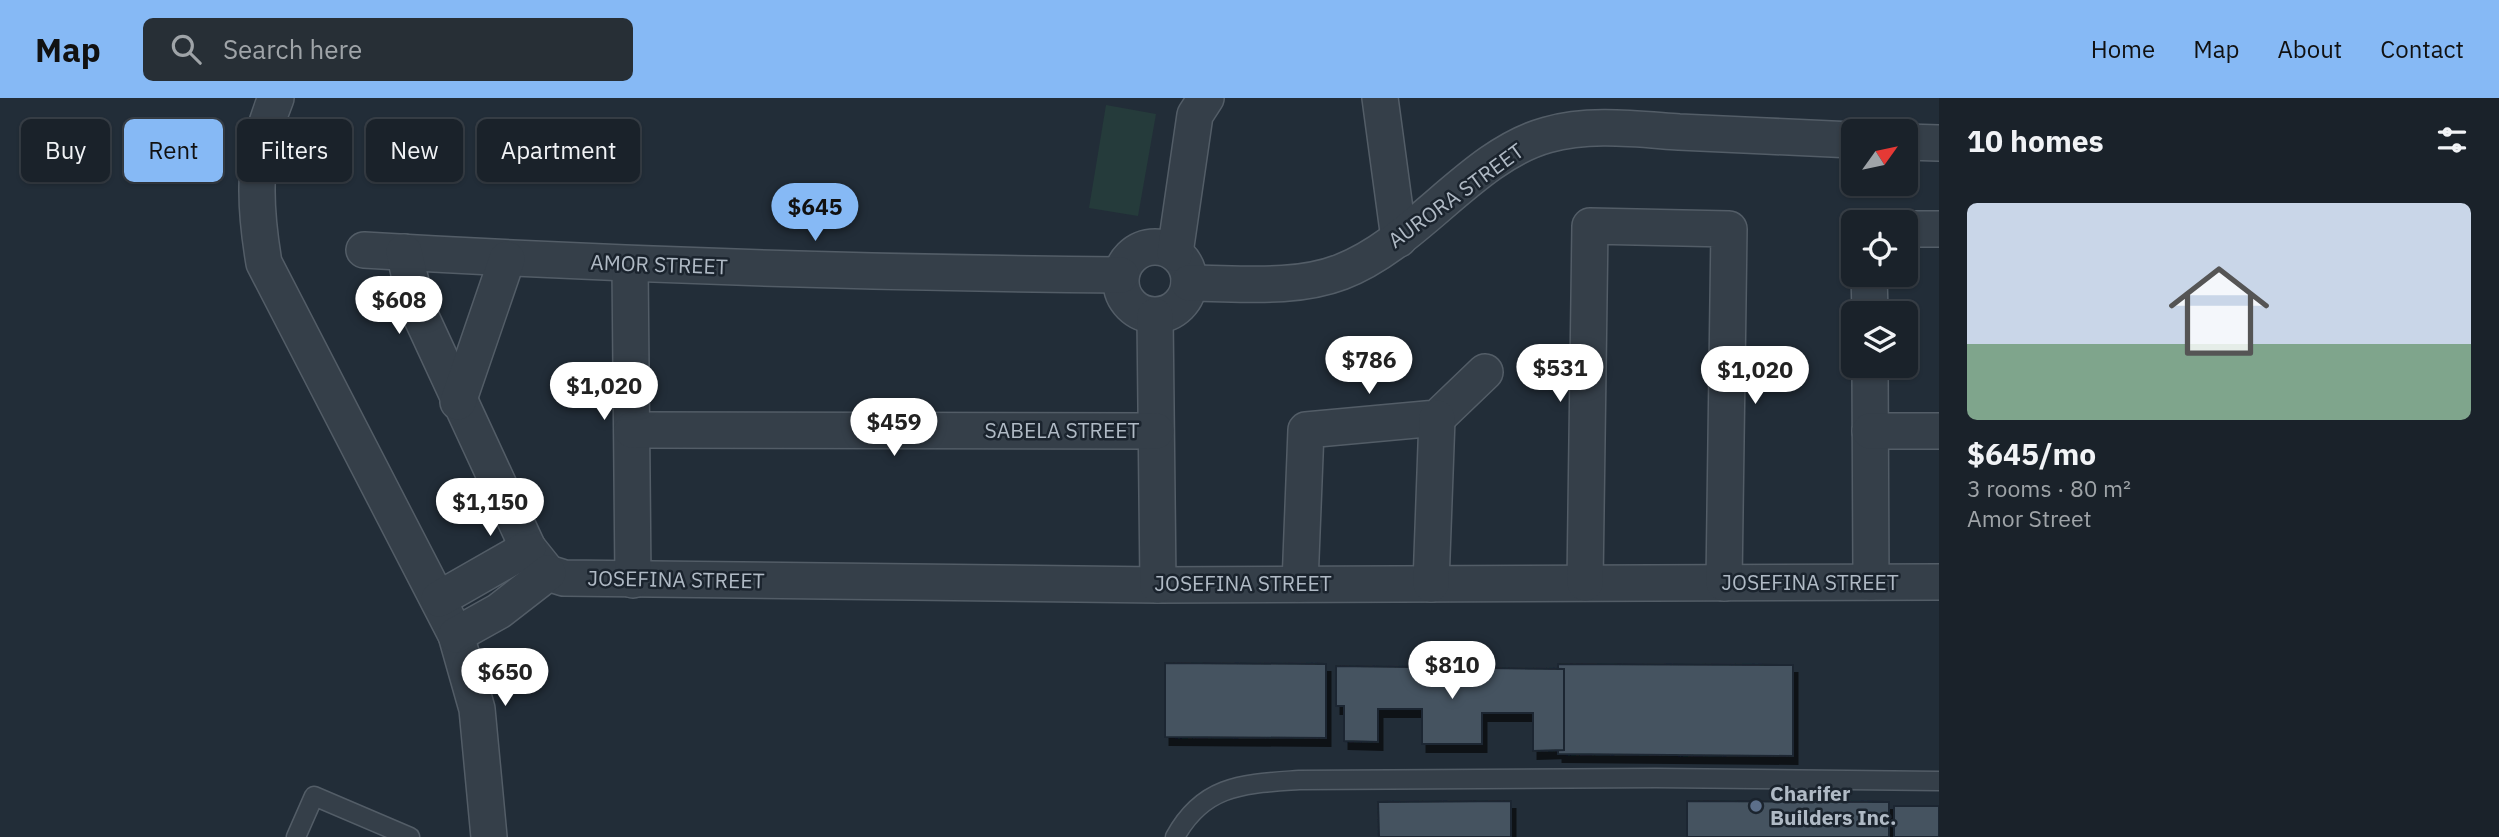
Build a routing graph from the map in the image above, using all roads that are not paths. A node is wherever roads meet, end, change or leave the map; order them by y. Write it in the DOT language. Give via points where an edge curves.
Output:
graph roads {
  1 [pos="276,98"];
  2 [pos="1206,98"];
  3 [pos="1380,98"];
  4 [pos="1841,139"];
  5 [pos="1918,142"];
  6 [pos="1939,143"];
  7 [pos="1918,229"];
  8 [pos="1939,229"];
  9 [pos="1399,239"];
  10 [pos="364,250"];
  11 [pos="404,252"];
  12 [pos="507,259"];
  13 [pos="629,264"];
  14 [pos="1182,268"];
  15 [pos="1121,275"];
  16 [pos="1155,316"];
  17 [pos="1485,372"];
  18 [pos="1870,378"];
  19 [pos="458,402"];
  20 [pos="1437,418"];
  21 [pos="632,430"];
  22 [pos="1156,431"];
  23 [pos="1870,431"];
  24 [pos="1939,431"];
  25 [pos="538,561"];
  26 [pos="633,580"];
  27 [pos="1871,582"];
  28 [pos="1939,582"];
  29 [pos="1585,583"];
  30 [pos="1724,583"];
  31 [pos="1300,584"];
  32 [pos="1431,584"];
  33 [pos="1158,585"];
  34 [pos="439,599"];
  35 [pos="456,635"];
  36 [pos="1939,781"];
  37 [pos="296,837"];
  38 [pos="410,837"];
  39 [pos="489,837"];
  40 [pos="1175,837"];
  1 -- 34 [label="street" via="259,157 255,207 264,263"];
  2 -- 14 [label="street" via="1195,115"];
  3 -- 9 [label="street"];
  4 -- 9 [label="street, AURORA STREET" via="1610,128 1546,135 1514,149"];
  5 -- 6 [label="street"];
  7 -- 8 [label="street"];
  9 -- 14 [label="street, AURORA STREET" via="1343,271 1290,284"];
  10 -- 11 [label="street, AMOR STREET"];
  11 -- 12 [label="street, AMOR STREET"];
  11 -- 19 [label="street" via="417,308"];
  12 -- 13 [label="street, AMOR STREET"];
  12 -- 19 [label="street"];
  13 -- 15 [label="street, AMOR STREET" via="872,273"];
  13 -- 21 [label="street"];
  14 -- 15 [label="street" via="1164,248 1142,249"];
  14 -- 16 [label="street" via="1187,293 1175,310"];
  15 -- 16 [label="street" via="1129,303"];
  16 -- 22 [label="street"];
  17 -- 20 [label="street"];
  18 -- 23 [label="street"];
  19 -- 25 [label="street"];
  20 -- 31 [label="street" via="1306,430"];
  20 -- 32 [label="street"];
  21 -- 22 [label="street, SABELA STREET"];
  21 -- 26 [label="street"];
  22 -- 33 [label="street"];
  23 -- 24 [label="street"];
  23 -- 27 [label="street"];
  25 -- 26 [label="street, JOSEFINA STREET" via="564,578"];
  25 -- 34 [label="street"];
  25 -- 35 [label="street" via="499,611"];
  26 -- 33 [label="street, JOSEFINA STREET"];
  27 -- 28 [label="street, JOSEFINA STREET"];
  27 -- 30 [label="street, JOSEFINA STREET"];
  29 -- 30 [label="street, JOSEFINA STREET"];
  29 -- 30 [label="street" via="1590,226 1729,229"];
  29 -- 32 [label="street, JOSEFINA STREET"];
  31 -- 32 [label="street, JOSEFINA STREET"];
  31 -- 33 [label="street, JOSEFINA STREET"];
  34 -- 35 [label="street"];
  35 -- 39 [label="street" via="477,709"];
  36 -- 40 [label="lane" via="1299,780 1252,784 1212,796 1188,813"];
  37 -- 38 [label="lane" via="314,796"];
}
